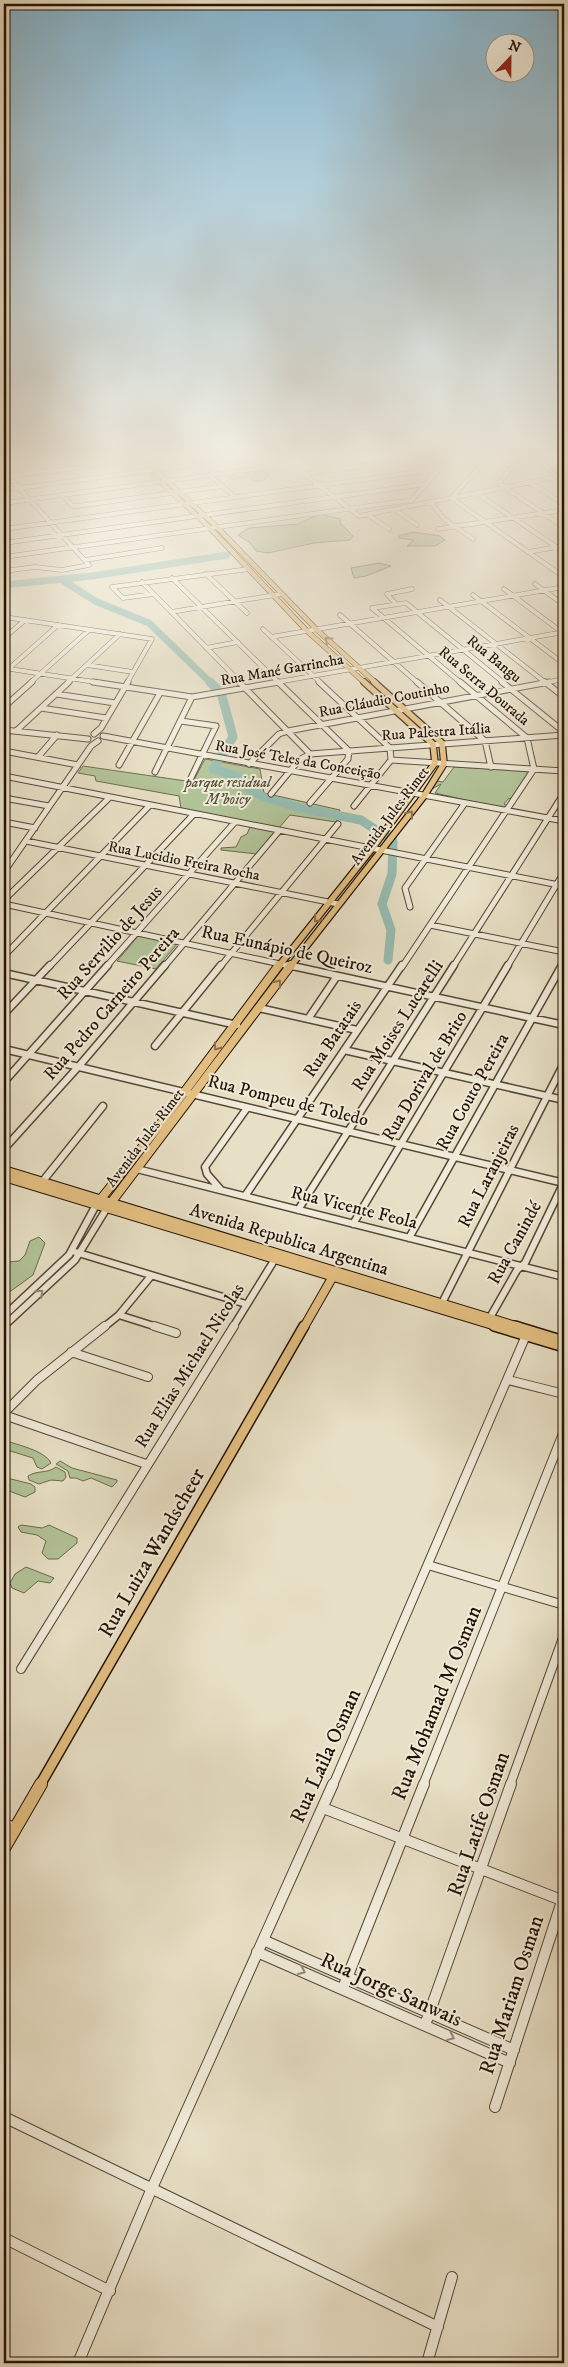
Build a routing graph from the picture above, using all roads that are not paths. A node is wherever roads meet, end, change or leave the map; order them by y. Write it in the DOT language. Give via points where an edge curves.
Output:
graph roads {
  1 [pos="238,569"];
  2 [pos="249,569"];
  3 [pos="258,569"];
  4 [pos="553,569"];
  5 [pos="206,574"];
  6 [pos="564,577"];
  7 [pos="172,578"];
  8 [pos="142,582"];
  9 [pos="535,584"];
  10 [pos="564,587"];
  11 [pos="412,589"];
  12 [pos="504,589"];
  13 [pos="544,590"];
  14 [pos="154,594"];
  15 [pos="281,594"];
  16 [pos="273,595"];
  17 [pos="473,595"];
  18 [pos="513,596"];
  19 [pos="440,600"];
  20 [pos="481,601"];
  21 [pos="235,602"];
  22 [pos="395,603"];
  23 [pos="564,605"];
  24 [pos="201,607"];
  25 [pos="448,607"];
  26 [pos="171,612"];
  27 [pos="247,612"];
  28 [pos="417,612"];
  29 [pos="340,615"];
  30 [pos="4,617"];
  31 [pos="383,618"];
  32 [pos="25,620"];
  33 [pos="350,623"];
  34 [pos="58,625"];
  35 [pos="263,629"];
  36 [pos="316,629"];
  37 [pos="89,630"];
  38 [pos="307,631"];
  39 [pos="564,633"];
  40 [pos="120,634"];
  41 [pos="271,637"];
  42 [pos="4,638"];
  43 [pos="530,638"];
  44 [pos="238,642"];
  45 [pos="496,644"];
  46 [pos="206,648"];
  47 [pos="462,650"];
  48 [pos="428,656"];
  49 [pos="394,662"];
  50 [pos="564,664"];
  51 [pos="87,665"];
  52 [pos="358,668"];
  53 [pos="6,669"];
  54 [pos="350,670"];
  55 [pos="133,672"];
  56 [pos="4,673"];
  57 [pos="40,674"];
  58 [pos="313,676"];
  59 [pos="72,679"];
  60 [pos="564,679"];
  61 [pos="279,682"];
  62 [pos="545,682"];
  63 [pos="125,687"];
  64 [pos="246,688"];
  65 [pos="511,689"];
  66 [pos="160,692"];
  67 [pos="56,694"];
  68 [pos="476,695"];
  69 [pos="192,697"];
  70 [pos="564,698"];
  71 [pos="440,702"];
  72 [pos="115,703"];
  73 [pos="4,707"];
  74 [pos="40,708"];
  75 [pos="403,708"];
  76 [pos="395,710"];
  77 [pos="358,717"];
  78 [pos="106,718"];
  79 [pos="180,721"];
  80 [pos="322,724"];
  81 [pos="101,728"];
  82 [pos="4,730"];
  83 [pos="16,731"];
  84 [pos="288,731"];
  85 [pos="564,734"];
  86 [pos="57,735"];
  87 [pos="101,738"];
  88 [pos="527,738"];
  89 [pos="90,739"];
  90 [pos="485,740"];
  91 [pos="132,742"];
  92 [pos="442,743"];
  93 [pos="433,744"];
  94 [pos="390,748"];
  95 [pos="167,749"];
  96 [pos="349,750"];
  97 [pos="4,752"];
  98 [pos="310,754"];
  99 [pos="201,755"];
  100 [pos="38,757"];
  101 [pos="391,760"];
  102 [pos="435,763"];
  103 [pos="249,764"];
  104 [pos="444,764"];
  105 [pos="78,765"];
  106 [pos="119,765"];
  107 [pos="491,767"];
  108 [pos="534,769"];
  109 [pos="291,771"];
  110 [pos="155,772"];
  111 [pos="564,772"];
  112 [pos="4,776"];
  113 [pos="332,779"];
  114 [pos="190,780"];
  115 [pos="371,786"];
  116 [pos="63,788"];
  117 [pos="564,793"];
  118 [pos="271,794"];
  119 [pos="414,794"];
  120 [pos="424,796"];
  121 [pos="4,798"];
  122 [pos="109,798"];
  123 [pos="310,803"];
  124 [pos="465,803"];
  125 [pos="49,806"];
  126 [pos="150,806"];
  127 [pos="354,806"];
  128 [pos="508,811"];
  129 [pos="194,814"];
  130 [pos="548,818"];
  131 [pos="564,821"];
  132 [pos="4,822"];
  133 [pos="236,822"];
  134 [pos="338,824"];
  135 [pos="35,828"];
  136 [pos="279,831"];
  137 [pos="325,840"];
  138 [pos="26,841"];
  139 [pos="58,848"];
  140 [pos="372,849"];
  141 [pos="381,851"];
  142 [pos="101,857"];
  143 [pos="4,858"];
  144 [pos="425,859"];
  145 [pos="13,860"];
  146 [pos="146,866"];
  147 [pos="469,868"];
  148 [pos="4,872"];
  149 [pos="564,872"];
  150 [pos="189,874"];
  151 [pos="513,876"];
  152 [pos="233,883"];
  153 [pos="556,885"];
  154 [pos="564,886"];
  155 [pos="281,893"];
  156 [pos="4,902"];
  157 [pos="330,903"];
  158 [pos="338,904"];
  159 [pos="410,907"];
  160 [pos="46,913"];
  161 [pos="90,923"];
  162 [pos="430,925"];
  163 [pos="137,934"];
  164 [pos="475,934"];
  165 [pos="184,943"];
  166 [pos="521,943"];
  167 [pos="564,952"];
  168 [pos="231,954"];
  169 [pos="4,956"];
  170 [pos="564,961"];
  171 [pos="280,964"];
  172 [pos="291,966"];
  173 [pos="4,973"];
  174 [pos="337,976"];
  175 [pos="36,980"];
  176 [pos="386,987"];
  177 [pos="86,991"];
  178 [pos="436,998"];
  179 [pos="134,1002"];
  180 [pos="259,1008"];
  181 [pos="483,1008"];
  182 [pos="183,1013"];
  183 [pos="4,1014"];
  184 [pos="532,1018"];
  185 [pos="308,1019"];
  186 [pos="234,1024"];
  187 [pos="564,1025"];
  188 [pos="245,1027"];
  189 [pos="357,1030"];
  190 [pos="155,1046"];
  191 [pos="4,1049"];
  192 [pos="344,1050"];
  193 [pos="29,1055"];
  194 [pos="393,1061"];
  195 [pos="564,1063"];
  196 [pos="79,1066"];
  197 [pos="444,1072"];
  198 [pos="4,1082"];
  199 [pos="495,1084"];
  200 [pos="185,1092"];
  201 [pos="194,1094"];
  202 [pos="547,1096"];
  203 [pos="564,1100"];
  204 [pos="103,1106"];
  205 [pos="247,1108"];
  206 [pos="297,1118"];
  207 [pos="349,1131"];
  208 [pos="401,1144"];
  209 [pos="4,1149"];
  210 [pos="454,1156"];
  211 [pos="137,1169"];
  212 [pos="508,1169"];
  213 [pos="4,1170"];
  214 [pos="4,1178"];
  215 [pos="42,1182"];
  216 [pos="564,1183"];
  217 [pos="222,1190"];
  218 [pos="245,1196"];
  219 [pos="98,1203"];
  220 [pos="109,1206"];
  221 [pos="298,1210"];
  222 [pos="354,1224"];
  223 [pos="409,1238"];
  224 [pos="72,1251"];
  225 [pos="468,1252"];
  226 [pos="80,1254"];
  227 [pos="275,1259"];
  228 [pos="521,1266"];
  229 [pos="334,1274"];
  230 [pos="151,1276"];
  231 [pos="564,1277"];
  232 [pos="246,1304"];
  233 [pos="442,1307"];
  234 [pos="118,1315"];
  235 [pos="4,1316"];
  236 [pos="491,1318"];
  237 [pos="481,1322"];
  238 [pos="4,1326"];
  239 [pos="176,1333"];
  240 [pos="527,1333"];
  241 [pos="564,1341"];
  242 [pos="564,1347"];
  243 [pos="71,1352"];
  244 [pos="148,1378"];
  245 [pos="508,1380"];
  246 [pos="564,1394"];
  247 [pos="4,1414"];
  248 [pos="564,1431"];
  249 [pos="146,1464"];
  250 [pos="428,1565"];
  251 [pos="502,1587"];
  252 [pos="564,1605"];
  253 [pos="564,1634"];
  254 [pos="21,1669"];
  255 [pos="324,1808"];
  256 [pos="4,1824"];
  257 [pos="15,1828"];
  258 [pos="402,1838"];
  259 [pos="5,1844"];
  260 [pos="482,1869"];
  261 [pos="564,1898"];
  262 [pos="263,1940"];
  263 [pos="258,1952"];
  264 [pos="348,1977"];
  265 [pos="343,1988"];
  266 [pos="431,2014"];
  267 [pos="426,2025"];
  268 [pos="514,2050"];
  269 [pos="510,2063"];
  270 [pos="495,2107"];
  271 [pos="4,2117"];
  272 [pos="152,2188"];
  273 [pos="4,2238"];
  274 [pos="452,2277"];
  275 [pos="110,2291"];
  276 [pos="438,2326"];
  277 [pos="78,2363"];
  278 [pos="427,2363"];
  1 -- 5 [label="street"];
  2 -- 16 [label="main road, Avenida Jules Rimet"];
  3 -- 15 [label="main road, Avenida Jules Rimet"];
  4 -- 6 [label="street"];
  5 -- 7 [label="street"];
  5 -- 21 [label="street"];
  7 -- 8 [label="street"];
  7 -- 24 [label="street"];
  8 -- 14 [label="street"];
  8 -- 14 [label="street" via="112,586 123,598"];
  9 -- 13 [label="street"];
  10 -- 13 [label="street"];
  11 -- 22 [label="street" via="387,594"];
  12 -- 18 [label="street"];
  13 -- 18 [label="street"];
  13 -- 23 [label="street"];
  14 -- 26 [label="street"];
  15 -- 16 [label="street"];
  15 -- 36 [label="main road, Avenida Jules Rimet"];
  16 -- 21 [label="street"];
  16 -- 38 [label="main road, Avenida Jules Rimet"];
  17 -- 20 [label="street"];
  18 -- 20 [label="street"];
  18 -- 39 [label="street"];
  19 -- 25 [label="street"];
  20 -- 25 [label="street"];
  20 -- 43 [label="street"];
  21 -- 24 [label="street"];
  21 -- 27 [label="street"];
  22 -- 28 [label="street, Rua Bangu" via="403,602"];
  22 -- 31 [label="street, Rua Serra Dourada" via="372,609"];
  24 -- 26 [label="street"];
  24 -- 44 [label="street"];
  25 -- 28 [label="street"];
  25 -- 45 [label="street"];
  26 -- 46 [label="street"];
  28 -- 31 [label="street"];
  28 -- 47 [label="street, Rua Bangu"];
  29 -- 33 [label="street"];
  30 -- 32 [label="street"];
  31 -- 33 [label="street"];
  31 -- 48 [label="street, Rua Serra Dourada"];
  32 -- 34 [label="street"];
  32 -- 42 [label="street"];
  33 -- 36 [label="street"];
  33 -- 49 [label="street"];
  34 -- 37 [label="street"];
  34 -- 53 [label="street"];
  35 -- 41 [label="street"];
  36 -- 38 [label="street"];
  52 -- 36 [label="main road, Avenida Jules Rimet, one-way"];
  37 -- 40 [label="street"];
  37 -- 57 [label="street"];
  38 -- 41 [label="street"];
  38 -- 54 [label="main road, Avenida Jules Rimet"];
  39 -- 43 [label="street, Rua Mané Garrincha"];
  40 -- 51 [label="street"];
  40 -- 55 [label="street" via="152,639"];
  41 -- 58 [label="street"];
  43 -- 45 [label="street, Rua Mané Garrincha"];
  43 -- 50 [label="street"];
  44 -- 46 [label="street"];
  44 -- 61 [label="street"];
  45 -- 47 [label="street, Rua Mané Garrincha"];
  45 -- 62 [label="street"];
  46 -- 64 [label="street"];
  47 -- 48 [label="street, Rua Mané Garrincha"];
  47 -- 65 [label="street, Rua Bangu"];
  48 -- 49 [label="street, Rua Mané Garrincha"];
  48 -- 68 [label="street, Rua Serra Dourada"];
  49 -- 52 [label="street, Rua Mané Garrincha"];
  49 -- 71 [label="street"];
  51 -- 55 [label="street"];
  51 -- 59 [label="street"];
  52 -- 54 [label="street, Rua Mané Garrincha"];
  52 -- 75 [label="main road, Avenida Jules Rimet"];
  53 -- 56 [label="street"];
  53 -- 57 [label="street, Rua Mané Garrincha"];
  54 -- 58 [label="street, Rua Mané Garrincha"];
  54 -- 76 [label="main road, Avenida Jules Rimet"];
  55 -- 63 [label="street"];
  57 -- 59 [label="street, Rua Mané Garrincha"];
  57 -- 73 [label="street"];
  58 -- 61 [label="street, Rua Mané Garrincha"];
  58 -- 77 [label="street"];
  59 -- 63 [label="street, Rua Mané Garrincha"];
  59 -- 67 [label="street"];
  60 -- 62 [label="street, Rua Cláudio Coutinho"];
  61 -- 64 [label="street, Rua Mané Garrincha"];
  61 -- 80 [label="street"];
  62 -- 65 [label="street, Rua Cláudio Coutinho"];
  62 -- 70 [label="street"];
  63 -- 66 [label="street, Rua Mané Garrincha"];
  63 -- 72 [label="street"];
  64 -- 69 [label="street, Rua Mané Garrincha"];
  64 -- 84 [label="street"];
  65 -- 68 [label="street, Rua Cláudio Coutinho"];
  65 -- 85 [label="street, Rua Bangu"];
  66 -- 69 [label="street, Rua Mané Garrincha"];
  66 -- 91 [label="street"];
  67 -- 72 [label="street"];
  67 -- 74 [label="street"];
  68 -- 71 [label="street, Rua Cláudio Coutinho"];
  68 -- 88 [label="street, Rua Serra Dourada"];
  69 -- 79 [label="street"];
  71 -- 75 [label="street, Rua Cláudio Coutinho"];
  71 -- 90 [label="street"];
  72 -- 78 [label="street"];
  74 -- 78 [label="street"];
  74 -- 83 [label="street"];
  75 -- 76 [label="street, Rua Cláudio Coutinho"];
  75 -- 92 [label="main road, Avenida Jules Rimet"];
  76 -- 77 [label="street, Rua Cláudio Coutinho"];
  76 -- 93 [label="main road, Avenida Jules Rimet"];
  77 -- 80 [label="street, Rua Cláudio Coutinho"];
  77 -- 94 [label="street"];
  78 -- 81 [label="street"];
  79 -- 95 [label="street"];
  79 -- 99 [label="street" via="215,724"];
  80 -- 84 [label="street, Rua Cláudio Coutinho"];
  80 -- 96 [label="street"];
  81 -- 87 [label="street"];
  81 -- 89 [label="street"];
  82 -- 83 [label="street, Rua José Teles da Conceição"];
  83 -- 86 [label="street, Rua José Teles da Conceição"];
  84 -- 98 [label="street"];
  84 -- 103 [label="street, Rua Cláudio Coutinho" via="279,734"];
  85 -- 88 [label="street, Rua Palestra Itália"];
  86 -- 89 [label="street, Rua José Teles da Conceição"];
  86 -- 100 [label="street"];
  87 -- 89 [label="street"];
  87 -- 89 [label="street, Rua José Teles da Conceição"];
  87 -- 91 [label="street, Rua José Teles da Conceição"];
  88 -- 90 [label="street, Rua Palestra Itália"];
  88 -- 108 [label="street, Rua Serra Dourada"];
  89 -- 105 [label="street"];
  90 -- 92 [label="street, Rua Palestra Itália"];
  90 -- 107 [label="street"];
  91 -- 95 [label="street, Rua José Teles da Conceição"];
  91 -- 106 [label="street"];
  92 -- 93 [label="street, Rua Palestra Itália"];
  92 -- 104 [label="main road, Avenida Jules Rimet"];
  93 -- 94 [label="street, Rua Palestra Itália"];
  93 -- 102 [label="main road, Avenida Jules Rimet"];
  94 -- 96 [label="street, Rua Palestra Itália"];
  94 -- 101 [label="street"];
  95 -- 99 [label="street, Rua José Teles da Conceição"];
  95 -- 110 [label="street"];
  96 -- 98 [label="street, Rua Palestra Itália"];
  96 -- 113 [label="street" via="350,756"];
  97 -- 100 [label="street"];
  98 -- 109 [label="street" via="301,757"];
  99 -- 103 [label="street, Rua José Teles da Conceição"];
  99 -- 114 [label="street"];
  100 -- 105 [label="street"];
  101 -- 102 [label="street"];
  101 -- 115 [label="street"];
  102 -- 104 [label="street"];
  102 -- 119 [label="main road, Avenida Jules Rimet"];
  103 -- 109 [label="street, Rua José Teles da Conceição"];
  104 -- 107 [label="street"];
  104 -- 120 [label="main road, Avenida Jules Rimet"];
  105 -- 116 [label="street"];
  107 -- 108 [label="street"];
  108 -- 111 [label="street"];
  108 -- 128 [label="street"];
  109 -- 113 [label="street, Rua José Teles da Conceição"];
  109 -- 118 [label="street"];
  112 -- 116 [label="street"];
  113 -- 115 [label="street, Rua José Teles da Conceição"];
  113 -- 123 [label="street"];
  115 -- 119 [label="street, Rua José Teles da Conceição"];
  115 -- 127 [label="street"];
  116 -- 122 [label="street"];
  116 -- 125 [label="street"];
  117 -- 130 [label="street"];
  119 -- 120 [label="street, Rua José Teles da Conceição"];
  119 -- 140 [label="main road, Avenida Jules Rimet"];
  120 -- 124 [label="street, Rua José Teles da Conceição"];
  141 -- 120 [label="main road, Avenida Jules Rimet, one-way"];
  121 -- 125 [label="street"];
  122 -- 126 [label="street"];
  122 -- 139 [label="street"];
  124 -- 128 [label="street, Rua José Teles da Conceição"];
  124 -- 144 [label="street"];
  125 -- 135 [label="street"];
  126 -- 129 [label="street"];
  126 -- 142 [label="street"];
  128 -- 130 [label="street, Rua José Teles da Conceição"];
  128 -- 147 [label="street"];
  129 -- 133 [label="street"];
  129 -- 146 [label="street"];
  130 -- 131 [label="street, Rua José Teles da Conceição"];
  130 -- 151 [label="street"];
  132 -- 135 [label="street"];
  133 -- 136 [label="street"];
  133 -- 150 [label="street, Rua Servilio de Jesus"];
  134 -- 137 [label="street"];
  135 -- 138 [label="street"];
  136 -- 137 [label="street"];
  136 -- 152 [label="street, Rua Pedro Carneiro Pereira"];
  137 -- 140 [label="street"];
  137 -- 155 [label="street"];
  138 -- 139 [label="street, Rua Lucidio Freira Rocha"];
  138 -- 145 [label="street"];
  139 -- 142 [label="street, Rua Lucidio Freira Rocha"];
  139 -- 156 [label="street"];
  140 -- 141 [label="street"];
  140 -- 157 [label="main road, Avenida Jules Rimet"];
  141 -- 144 [label="street"];
  141 -- 158 [label="main road, Avenida Jules Rimet"];
  142 -- 146 [label="street, Rua Lucidio Freira Rocha"];
  142 -- 160 [label="street"];
  143 -- 145 [label="street"];
  144 -- 147 [label="street"];
  144 -- 159 [label="street" via="405,888"];
  145 -- 148 [label="street"];
  146 -- 150 [label="street, Rua Lucidio Freira Rocha"];
  146 -- 161 [label="street"];
  147 -- 151 [label="street"];
  147 -- 162 [label="street"];
  149 -- 153 [label="street, Rua Dorival de Brito"];
  150 -- 152 [label="street, Rua Lucidio Freira Rocha"];
  150 -- 163 [label="street, Rua Servilio de Jesus"];
  151 -- 153 [label="street"];
  151 -- 164 [label="street"];
  152 -- 155 [label="street, Rua Lucidio Freira Rocha"];
  152 -- 165 [label="street, Rua Pedro Carneiro Pereira"];
  153 -- 154 [label="street"];
  153 -- 166 [label="street, Rua Dorival de Brito"];
  155 -- 157 [label="street, Rua Lucidio Freira Rocha"];
  155 -- 168 [label="street"];
  156 -- 160 [label="street, Rua Eunápio de Queiroz"];
  157 -- 158 [label="street, Rua Lucidio Freira Rocha"];
  157 -- 171 [label="main road, Avenida Jules Rimet, one-way"];
  158 -- 172 [label="main road, Avenida Jules Rimet"];
  160 -- 161 [label="street, Rua Eunápio de Queiroz"];
  160 -- 169 [label="street"];
  161 -- 163 [label="street, Rua Eunápio de Queiroz"];
  161 -- 175 [label="street"];
  162 -- 164 [label="street"];
  162 -- 176 [label="street, Rua Batatais"];
  163 -- 165 [label="street, Rua Eunápio de Queiroz"];
  163 -- 177 [label="street, Rua Servilio de Jesus"];
  164 -- 166 [label="street"];
  164 -- 178 [label="street, Rua Moises Lucarelli"];
  165 -- 168 [label="street, Rua Eunápio de Queiroz"];
  165 -- 179 [label="street, Rua Pedro Carneiro Pereira"];
  166 -- 167 [label="street"];
  166 -- 181 [label="street, Rua Dorival de Brito"];
  168 -- 171 [label="street, Rua Eunápio de Queiroz"];
  168 -- 182 [label="street"];
  170 -- 184 [label="street, Rua Couto Pereira"];
  171 -- 172 [label="street, Rua Eunápio de Queiroz"];
  171 -- 186 [label="main road, Avenida Jules Rimet"];
  172 -- 174 [label="street, Rua Eunápio de Queiroz"];
  180 -- 172 [label="main road, Avenida Jules Rimet, one-way"];
  173 -- 175 [label="street"];
  174 -- 176 [label="street, Rua Eunápio de Queiroz"];
  174 -- 185 [label="street"];
  175 -- 177 [label="street"];
  175 -- 183 [label="street"];
  176 -- 178 [label="street, Rua Eunápio de Queiroz"];
  176 -- 189 [label="street, Rua Batatais"];
  177 -- 179 [label="street"];
  177 -- 193 [label="street, Rua Servilio de Jesus"];
  178 -- 181 [label="street, Rua Eunápio de Queiroz"];
  178 -- 194 [label="street, Rua Moises Lucarelli"];
  179 -- 182 [label="street"];
  179 -- 196 [label="street, Rua Pedro Carneiro Pereira"];
  180 -- 185 [label="street"];
  180 -- 188 [label="main road, Avenida Jules Rimet"];
  181 -- 184 [label="street, Rua Eunápio de Queiroz"];
  181 -- 197 [label="street, Rua Dorival de Brito"];
  182 -- 186 [label="street"];
  182 -- 190 [label="street"];
  184 -- 187 [label="street, Rua Eunápio de Queiroz"];
  184 -- 199 [label="street, Rua Couto Pereira"];
  185 -- 189 [label="street"];
  186 -- 188 [label="street"];
  186 -- 200 [label="main road, Avenida Jules Rimet, one-way"];
  188 -- 201 [label="main road, Avenida Jules Rimet"];
  189 -- 192 [label="street, Rua Batatais"];
  191 -- 193 [label="street, Rua Pompeu de Toledo"];
  192 -- 194 [label="street"];
  192 -- 206 [label="street, Rua Batatais"];
  193 -- 196 [label="street, Rua Pompeu de Toledo"];
  193 -- 198 [label="street, Rua Servilio de Jesus"];
  194 -- 197 [label="street"];
  194 -- 207 [label="street, Rua Moises Lucarelli"];
  195 -- 202 [label="street, Rua Laranjeiras"];
  196 -- 200 [label="street, Rua Pompeu de Toledo"];
  196 -- 209 [label="street, Rua Pedro Carneiro Pereira"];
  197 -- 199 [label="street"];
  197 -- 208 [label="street, Rua Dorival de Brito"];
  199 -- 202 [label="street"];
  199 -- 210 [label="street, Rua Couto Pereira"];
  200 -- 201 [label="street, Rua Pompeu de Toledo"];
  200 -- 219 [label="main road, Avenida Jules Rimet"];
  201 -- 205 [label="street, Rua Pompeu de Toledo"];
  201 -- 211 [label="main road, Avenida Jules Rimet"];
  202 -- 203 [label="street"];
  202 -- 212 [label="street, Rua Laranjeiras"];
  204 -- 215 [label="street"];
  205 -- 206 [label="street, Rua Pompeu de Toledo"];
  205 -- 217 [label="street" via="205,1167 207,1174"];
  206 -- 207 [label="street, Rua Pompeu de Toledo"];
  206 -- 218 [label="street, Rua Batatais"];
  207 -- 208 [label="street, Rua Pompeu de Toledo"];
  207 -- 221 [label="street, Rua Moises Lucarelli"];
  208 -- 210 [label="street, Rua Pompeu de Toledo"];
  208 -- 222 [label="street, Rua Dorival de Brito"];
  210 -- 212 [label="street, Rua Pompeu de Toledo"];
  210 -- 223 [label="street, Rua Couto Pereira"];
  211 -- 217 [label="street, Rua Vicente Feola"];
  211 -- 220 [label="main road, Avenida Jules Rimet"];
  212 -- 216 [label="street, Rua Pompeu de Toledo"];
  212 -- 225 [label="street, Rua Laranjeiras"];
  213 -- 215 [label="main road, Avenida Republica Argentina"];
  214 -- 219 [label="main road, Avenida Republica Argentina"];
  215 -- 219 [label="main road, Avenida Republica Argentina"];
  216 -- 228 [label="street, Rua Canindé"];
  217 -- 218 [label="street, Rua Vicente Feola"];
  218 -- 221 [label="street, Rua Vicente Feola"];
  219 -- 220 [label="main road, Avenida Republica Argentina"];
  219 -- 224 [label="street"];
  220 -- 226 [label="street"];
  220 -- 227 [label="main road, Avenida Republica Argentina"];
  220 -- 229 [label="main road, Avenida Republica Argentina"];
  221 -- 222 [label="street, Rua Vicente Feola"];
  222 -- 223 [label="street, Rua Vicente Feola"];
  223 -- 225 [label="street, Rua Vicente Feola"];
  224 -- 226 [label="street"];
  224 -- 235 [label="street"];
  225 -- 228 [label="street, Rua Vicente Feola"];
  225 -- 233 [label="street, Rua Laranjeiras"];
  226 -- 230 [label="street"];
  238 -- 226 [label="street, one-way"];
  227 -- 229 [label="main road, Avenida Republica Argentina"];
  227 -- 232 [label="street, Rua Elias Michael Nicolas"];
  228 -- 231 [label="street, Rua Vicente Feola"];
  228 -- 236 [label="street, Rua Canindé"];
  229 -- 233 [label="main road, Avenida Republica Argentina"];
  229 -- 257 [label="main road, Rua Luiza Wandscheer"];
  230 -- 232 [label="street"];
  230 -- 234 [label="street"];
  232 -- 249 [label="street, Rua Elias Michael Nicolas"];
  233 -- 236 [label="main road, Avenida Republica Argentina"];
  233 -- 237 [label="main road, Avenida Republica Argentina"];
  234 -- 239 [label="street"];
  234 -- 243 [label="street"];
  236 -- 237 [label="street"];
  236 -- 240 [label="main road, Avenida Republica Argentina"];
  237 -- 240 [label="main road, Avenida Republica Argentina"];
  240 -- 241 [label="main road, Avenida Republica Argentina"];
  240 -- 242 [label="main road, Avenida Republica Argentina"];
  240 -- 245 [label="street, Rua Laila Osman"];
  243 -- 244 [label="street"];
  243 -- 247 [label="street" via="37,1380"];
  245 -- 246 [label="street"];
  245 -- 250 [label="street, Rua Laila Osman"];
  247 -- 249 [label="street"];
  248 -- 251 [label="street, Rua Mohamad M Osman"];
  249 -- 254 [label="street, Rua Elias Michael Nicolas"];
  250 -- 251 [label="street"];
  250 -- 255 [label="street, Rua Laila Osman"];
  251 -- 252 [label="street"];
  251 -- 258 [label="street, Rua Mohamad M Osman"];
  253 -- 260 [label="street, Rua Latife Osman"];
  255 -- 258 [label="street"];
  255 -- 262 [label="street, Rua Laila Osman"];
  256 -- 257 [label="street"];
  257 -- 259 [label="main road, Rua Luiza Wandscheer"];
  258 -- 260 [label="street"];
  258 -- 264 [label="street, Rua Mohamad M Osman"];
  260 -- 261 [label="street"];
  260 -- 266 [label="street, Rua Latife Osman"];
  261 -- 268 [label="street, Rua Mariam Osman"];
  262 -- 263 [label="street, Rua Laila Osman"];
  262 -- 264 [label="street, Rua Jorge Sanwais"];
  263 -- 265 [label="street, Rua Jorge Sanwais, one-way"];
  263 -- 272 [label="street, Rua Laila Osman"];
  264 -- 265 [label="street, Rua Mohamad M Osman"];
  264 -- 266 [label="street, Rua Jorge Sanwais"];
  265 -- 267 [label="street, Rua Jorge Sanwais"];
  266 -- 267 [label="street, Rua Latife Osman"];
  266 -- 268 [label="street, Rua Jorge Sanwais"];
  267 -- 269 [label="street, Rua Jorge Sanwais, one-way"];
  268 -- 269 [label="street, Rua Mariam Osman"];
  269 -- 270 [label="street, Rua Mariam Osman"];
  271 -- 272 [label="street"];
  272 -- 275 [label="street, Rua Laila Osman"];
  272 -- 276 [label="street"];
  273 -- 275 [label="street"];
  274 -- 276 [label="street"];
  275 -- 277 [label="street, Rua Laila Osman"];
  276 -- 278 [label="street"];
}
